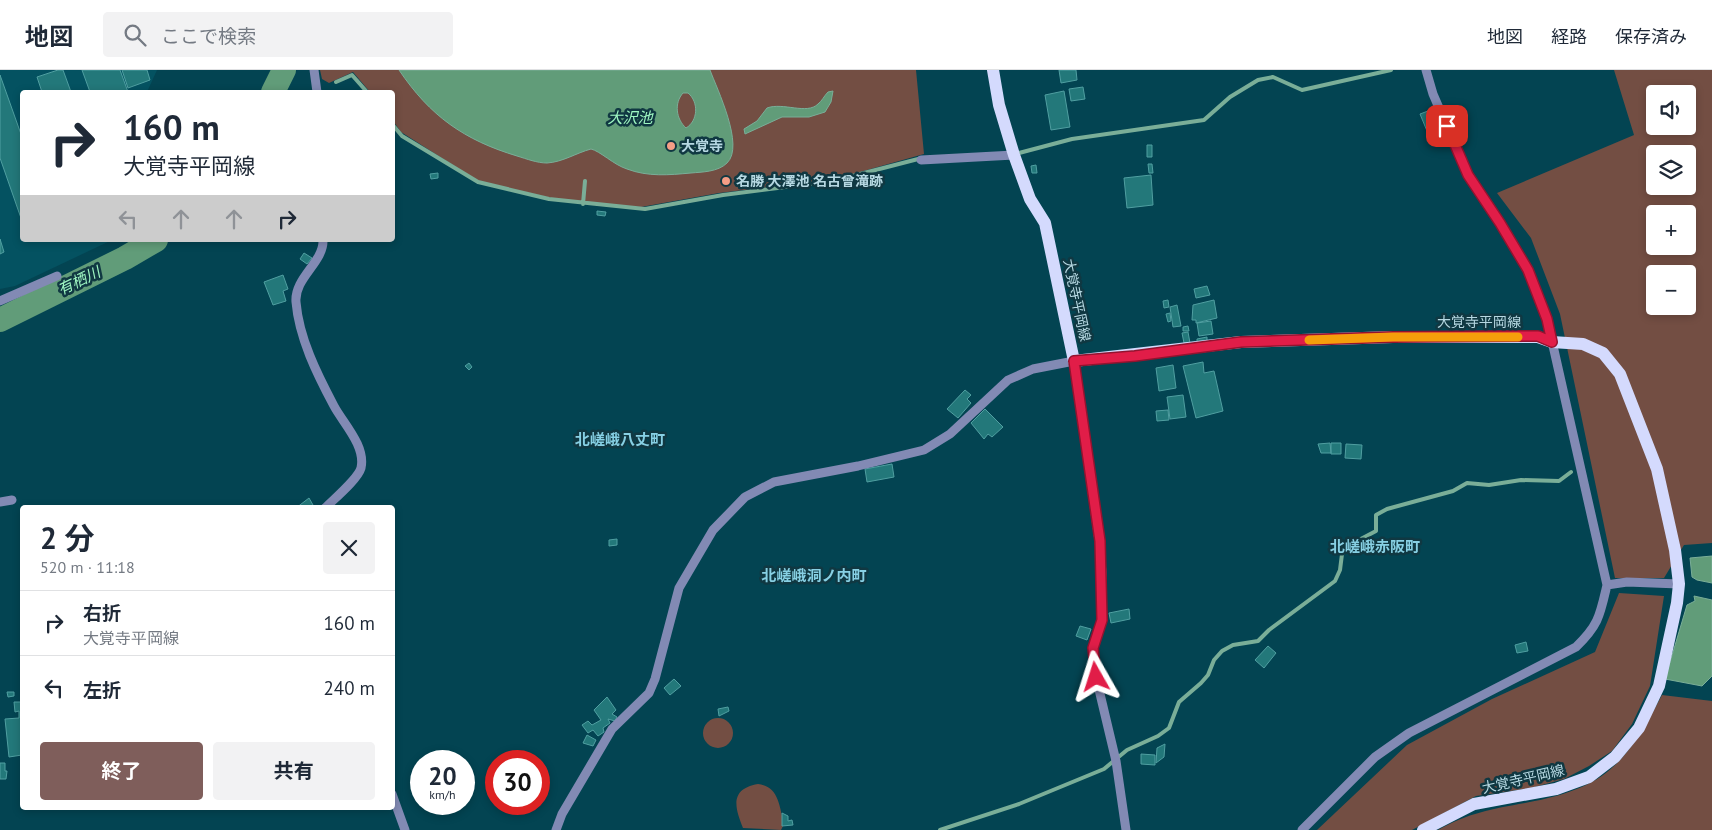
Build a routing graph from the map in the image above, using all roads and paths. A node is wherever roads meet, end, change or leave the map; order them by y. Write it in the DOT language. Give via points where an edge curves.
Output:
graph roads {
  1 [pos="314,70"];
  2 [pos="993,70"];
  3 [pos="1426,70"];
  4 [pos="317,90"];
  5 [pos="1014,155"];
  6 [pos="921,160"];
  7 [pos="323,242"];
  8 [pos="57,276"];
  9 [pos="0,301"];
  10 [pos="1552,342"];
  11 [pos="1074,361"];
  12 [pos="12,500"];
  13 [pos="0,502"];
  14 [pos="328,505"];
  15 [pos="1679,584"];
  16 [pos="1607,585"];
  17 [pos="395,802"];
  18 [pos="405,830"];
  19 [pos="556,830"];
  20 [pos="1126,830"];
  21 [pos="1302,830"];
  22 [pos="1423,830"];
  1 -- 4 [label="street"];
  2 -- 5 [label="main road, 大覚寺平岡線" via="999,105"];
  3 -- 10 [label="street" via="1468,175 1528,270 1547,319"];
  5 -- 6 [label="street"];
  5 -- 11 [label="main road, 大覚寺平岡線" via="1030,199 1045,223"];
  7 -- 14 [label="street" via="323,249 306,274 296,298 298,316 307,348 334,406 357,444 361,467"];
  8 -- 9 [label="street"];
  10 -- 11 [label="main road, 大覚寺平岡線" via="1538,336 1241,342"];
  10 -- 15 [label="main road, 大覚寺平岡線" via="1584,344 1603,353 1620,374 1657,469 1676,550"];
  10 -- 16 [label="street"];
  11 -- 19 [label="street" via="1033,368 1008,380 950,434 924,450 774,482 745,497 713,530 697,554 679,588 655,679 648,692 612,729 562,814"];
  11 -- 20 [label="street" via="1100,541 1102,620 1093,648 1096,677 1116,760"];
  12 -- 13 [label="street"];
  15 -- 16 [label="street" via="1627,582"];
  15 -- 22 [label="main road, 大覚寺平岡線" via="1658,686 1639,728 1615,757 1588,777 1556,789 1474,804"];
  16 -- 21 [label="street" via="1599,618 1592,632 1576,648 1409,733 1375,757"];
  17 -- 18 [label="street"];
}
